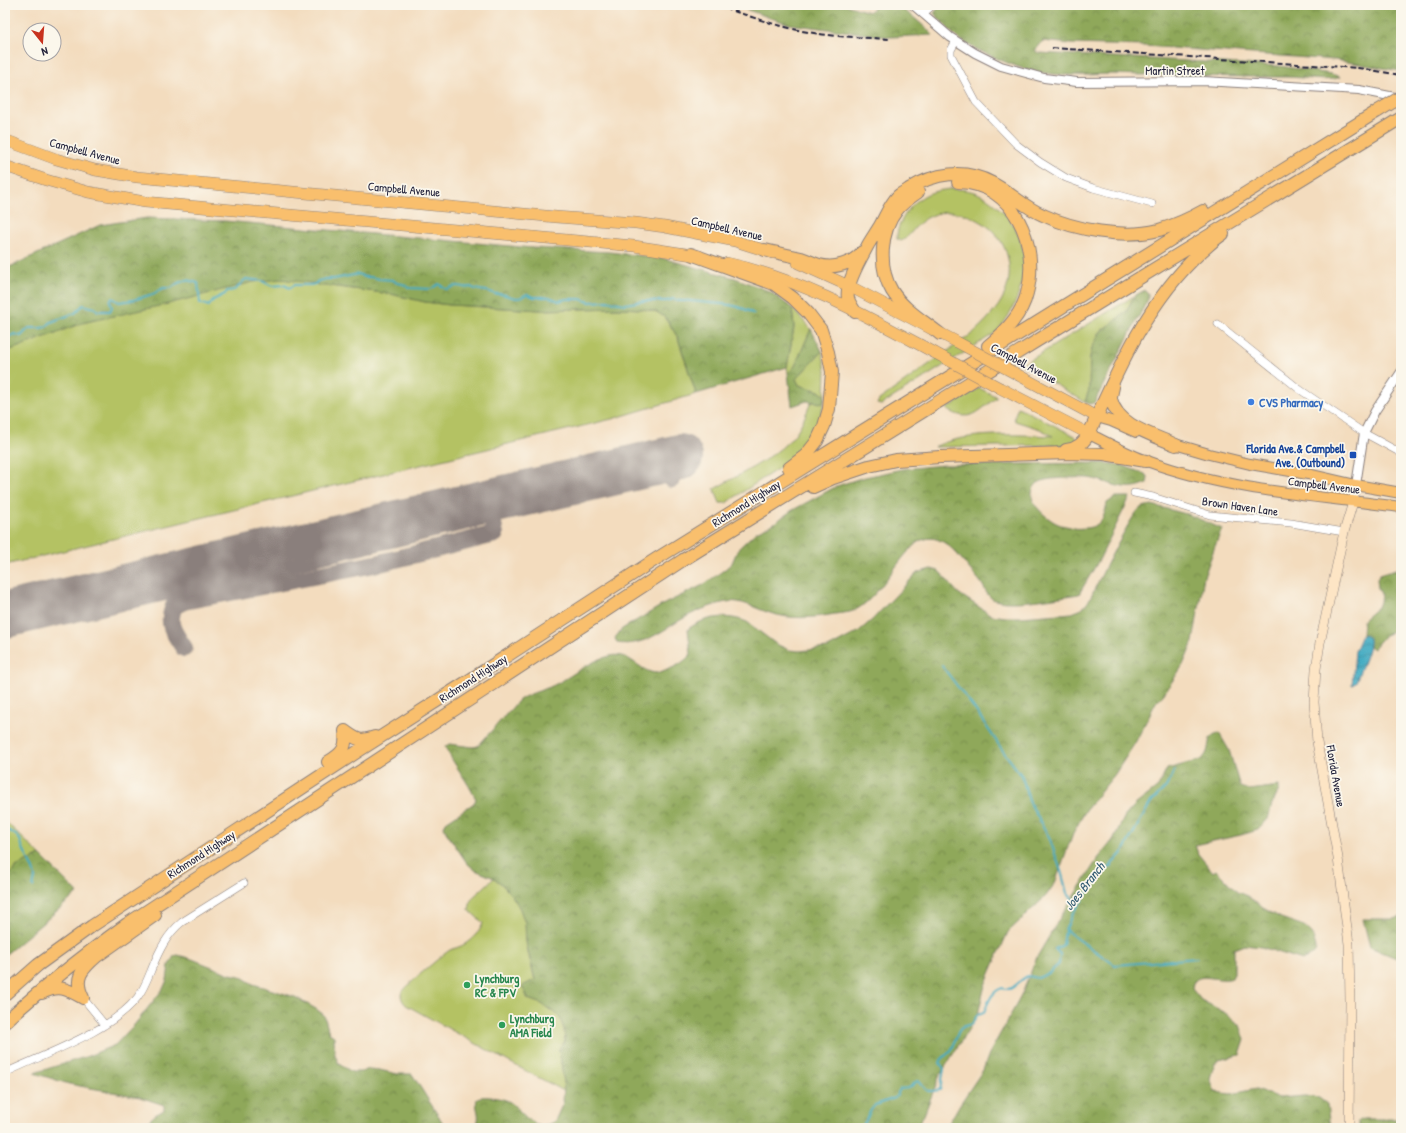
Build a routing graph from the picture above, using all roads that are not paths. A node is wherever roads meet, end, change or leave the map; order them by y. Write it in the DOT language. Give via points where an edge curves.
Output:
graph roads {
  1 [pos="913,5"];
  2 [pos="933,5"];
  3 [pos="923,14"];
  4 [pos="956,41"];
  5 [pos="1401,98"];
  6 [pos="1401,118"];
  7 [pos="5,140"];
  8 [pos="5,166"];
  9 [pos="1284,169"];
  10 [pos="1306,176"];
  11 [pos="1152,204"];
  12 [pos="869,244"];
  13 [pos="765,250"];
  14 [pos="691,254"];
  15 [pos="849,286"];
  16 [pos="855,312"];
  17 [pos="1218,324"];
  18 [pos="940,334"];
  19 [pos="1401,372"];
  20 [pos="951,376"];
  21 [pos="1115,378"];
  22 [pos="1097,417"];
  23 [pos="1364,433"];
  24 [pos="1089,434"];
  25 [pos="1176,445"];
  26 [pos="1019,454"];
  27 [pos="1401,454"];
  28 [pos="1146,461"];
  29 [pos="1356,485"];
  30 [pos="1134,493"];
  31 [pos="1401,493"];
  32 [pos="753,498"];
  33 [pos="1353,502"];
  34 [pos="1401,507"];
  35 [pos="1344,532"];
  36 [pos="727,533"];
  37 [pos="386,734"];
  38 [pos="261,836"];
  39 [pos="183,866"];
  40 [pos="244,883"];
  41 [pos="5,994"];
  42 [pos="83,998"];
  43 [pos="7,1020"];
  44 [pos="105,1025"];
  45 [pos="5,1073"];
  46 [pos="1349,1124"];
  1 -- 3 [label="street, Martin Street"];
  2 -- 3 [label="street"];
  3 -- 4 [label="street, Martin Street"];
  4 -- 5 [label="street, Martin Street" via="1001,66 1044,78 1076,82 1210,82 1359,90"];
  4 -- 11 [label="street" via="951,55 976,102 1016,144 1066,178"];
  5 -- 9 [label="highway, bridge"];
  6 -- 10 [label="highway"];
  7 -- 13 [label="highway, Campbell Avenue" via="95,170 137,177 636,223 736,241"];
  8 -- 14 [label="highway, Campbell Avenue" via="88,192 145,202 634,246"];
  9 -- 12 [label="highway" via="1178,224 1157,230 1112,233 1067,225 1043,215 977,176 935,176 919,182 898,196"];
  9 -- 20 [label="highway"];
  10 -- 21 [label="highway" via="1218,236 1188,263 1165,291 1137,334"];
  10 -- 36 [label="highway"];
  12 -- 13 [label="highway" via="856,259 831,267"];
  12 -- 15 [label="highway"];
  13 -- 15 [label="highway, Campbell Avenue"];
  14 -- 16 [label="highway, Campbell Avenue" via="778,277 816,292"];
  14 -- 32 [label="highway" via="774,284 808,313 821,330 828,352 832,372 830,409 817,441 806,455 772,479"];
  15 -- 16 [label="highway" via="848,298"];
  15 -- 18 [label="highway, Campbell Avenue"];
  16 -- 24 [label="highway, Campbell Avenue, bridge"];
  17 -- 23 [label="street" via="1299,389"];
  18 -- 20 [label="highway" via="907,308 892,291 887,281 882,250 886,231 896,210 909,199 925,188 945,182 965,182 982,187 998,196 1013,210 1024,231 1030,253 1031,273 1020,311 1007,329"];
  18 -- 22 [label="highway, Campbell Avenue, bridge"];
  19 -- 23 [label="street" via="1375,411"];
  20 -- 32 [label="highway, Richmond Highway"];
  21 -- 22 [label="highway"];
  21 -- 25 [label="highway" via="1111,398 1123,420"];
  22 -- 24 [label="highway"];
  22 -- 25 [label="main road, Campbell Avenue"];
  23 -- 27 [label="street"];
  23 -- 29 [label="street, Florida Avenue"];
  24 -- 26 [label="highway" via="1078,447 1069,450"];
  24 -- 28 [label="main road, Campbell Avenue"];
  25 -- 29 [label="main road, Campbell Avenue"];
  26 -- 28 [label="highway" via="1104,454"];
  26 -- 36 [label="highway" via="896,460 869,466 833,478"];
  28 -- 33 [label="main road, Campbell Avenue" via="1244,487"];
  29 -- 31 [label="main road, Campbell Avenue"];
  29 -- 33 [label="main road, Florida Avenue"];
  30 -- 35 [label="street, Brown Haven Lane" via="1210,515 1291,523"];
  32 -- 37 [label="highway, Richmond Highway"];
  33 -- 34 [label="main road, Campbell Avenue"];
  33 -- 35 [label="main road, Florida Avenue"];
  35 -- 46 [label="main road, Florida Avenue" via="1320,643 1314,702 1317,742 1338,858 1348,944"];
  36 -- 38 [label="highway, Richmond Highway"];
  37 -- 39 [label="highway, Richmond Highway"];
  37 -- 39 [label="highway" via="364,741 345,731 346,745 341,753 194,853"];
  38 -- 42 [label="highway" via="251,848 92,960 83,970 78,982"];
  38 -- 43 [label="highway, Richmond Highway" via="91,950"];
  39 -- 41 [label="highway, Richmond Highway" via="63,946"];
  40 -- 44 [label="street" via="174,929 156,958 138,998"];
  42 -- 43 [label="highway" via="64,988 52,989 35,998"];
  42 -- 44 [label="street"];
  44 -- 45 [label="street"];
}
